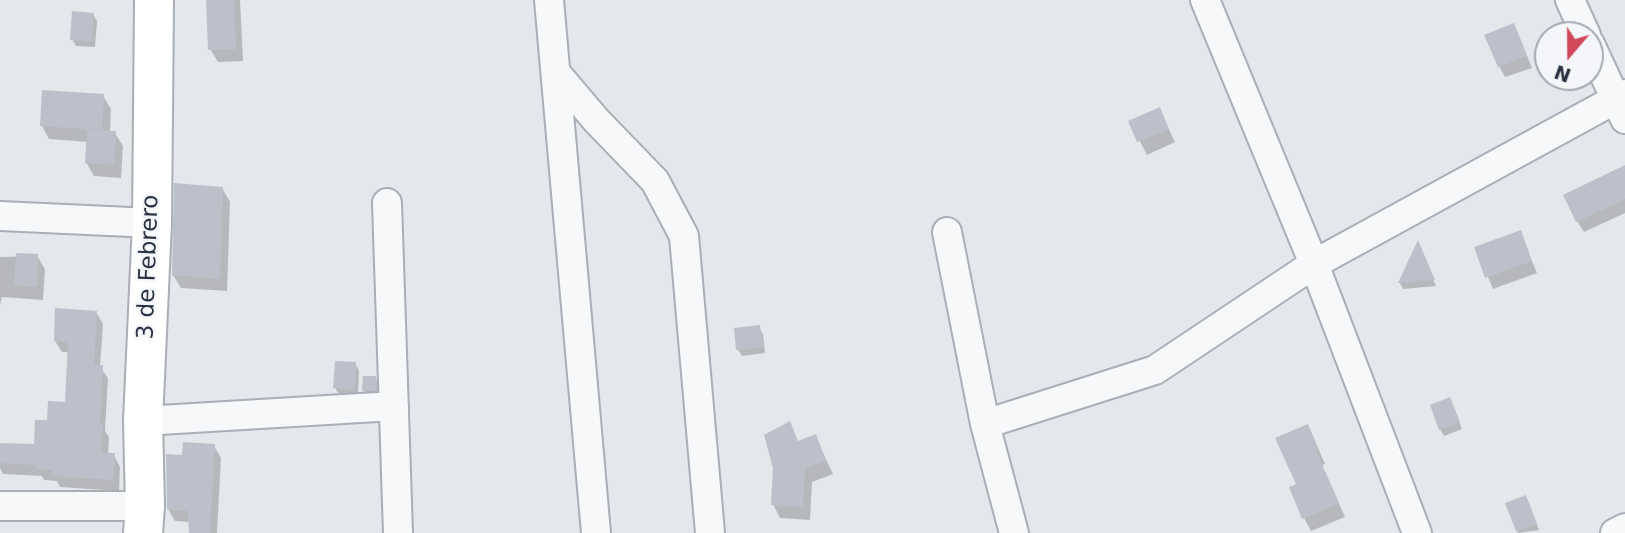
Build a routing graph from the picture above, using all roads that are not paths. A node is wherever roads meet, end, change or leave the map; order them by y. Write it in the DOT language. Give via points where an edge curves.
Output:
graph roads {
  1 [pos="154,0"];
  2 [pos="550,0"];
  3 [pos="1205,0"];
  4 [pos="1570,0"];
  5 [pos="1580,21"];
  6 [pos="1604,70"];
  7 [pos="557,74"];
  8 [pos="1622,104"];
  9 [pos="387,203"];
  10 [pos="0,216"];
  11 [pos="152,223"];
  12 [pos="947,232"];
  13 [pos="1314,264"];
  14 [pos="394,406"];
  15 [pos="143,421"];
  16 [pos="985,424"];
  17 [pos="0,506"];
  18 [pos="144,519"];
  19 [pos="1625,528"];
  20 [pos="398,533"];
  21 [pos="596,533"];
  22 [pos="710,533"];
  23 [pos="1014,533"];
  24 [pos="1417,533"];
  25 [pos="1615,533"];
  1 -- 11 [label="street, 3 de Febrero"];
  2 -- 7 [label="street"];
  3 -- 13 [label="street"];
  4 -- 5 [label="street"];
  6 -- 8 [label="street"];
  7 -- 21 [label="street"];
  7 -- 22 [label="street" via="655,181 684,236"];
  8 -- 13 [label="street"];
  9 -- 14 [label="street"];
  10 -- 11 [label="street"];
  11 -- 15 [label="street, 3 de Febrero"];
  12 -- 16 [label="street"];
  13 -- 16 [label="street" via="1155,370"];
  13 -- 24 [label="street"];
  14 -- 15 [label="street"];
  14 -- 20 [label="street"];
  15 -- 18 [label="street, 3 de Febrero"];
  16 -- 23 [label="street"];
  17 -- 18 [label="street"];
  19 -- 25 [label="street"];
}
